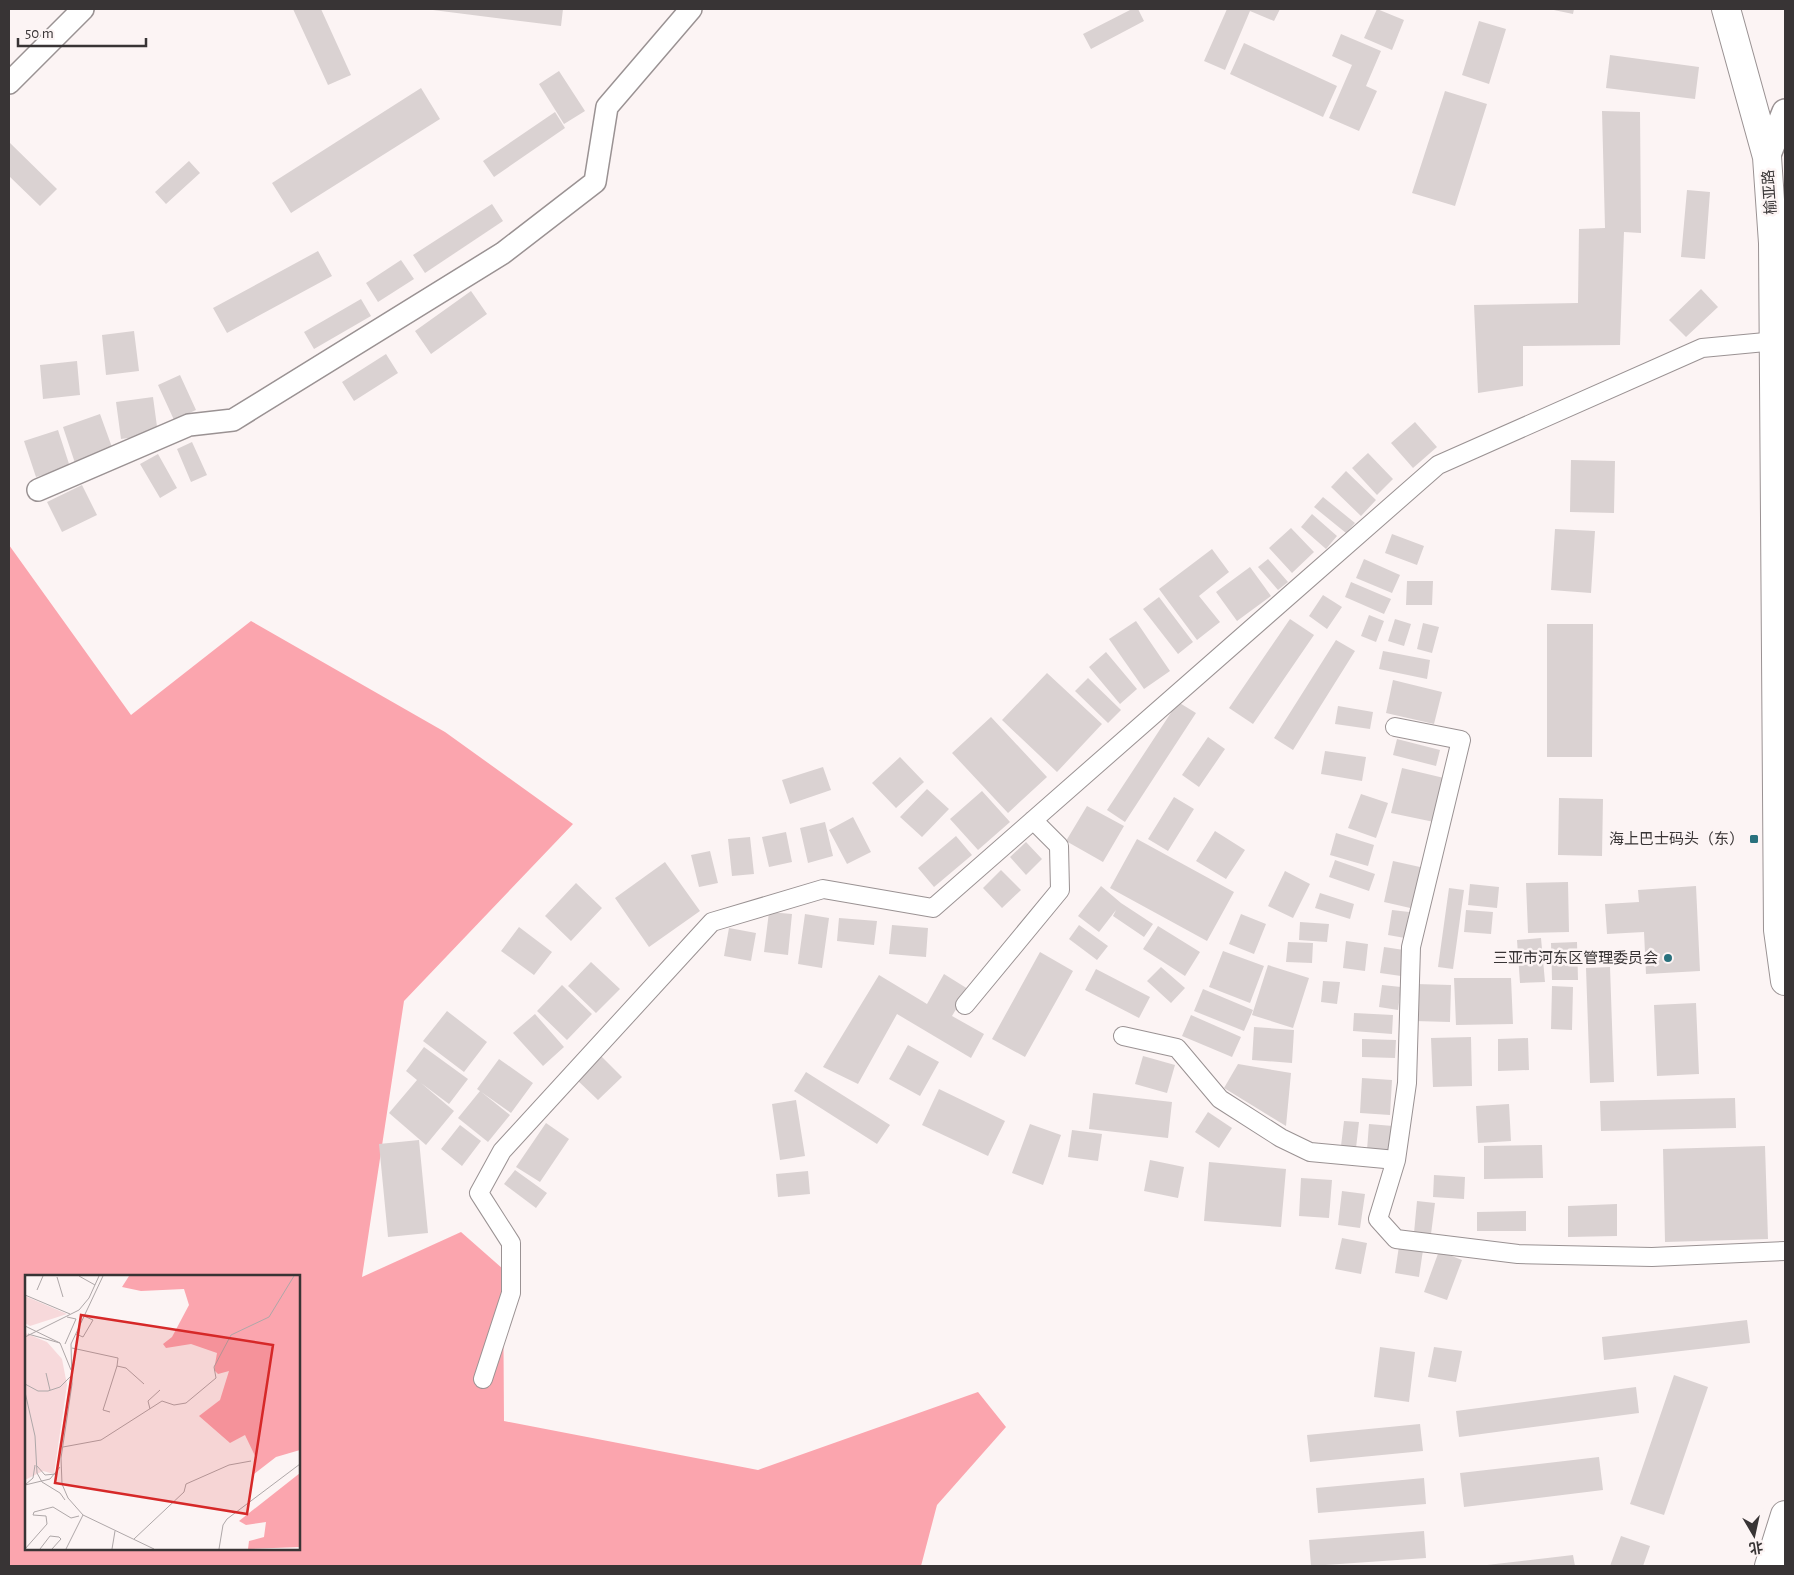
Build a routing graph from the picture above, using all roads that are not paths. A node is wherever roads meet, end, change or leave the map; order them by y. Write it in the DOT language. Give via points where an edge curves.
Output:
graph roads {
  1 [pos="83,9"];
  2 [pos="691,9"];
  3 [pos="1726,9"];
  4 [pos="9,83"];
  5 [pos="1785,112"];
  6 [pos="1767,157"];
  7 [pos="1776,341"];
  8 [pos="38,490"];
  9 [pos="1395,727"];
  10 [pos="1033,820"];
  11 [pos="1785,981"];
  12 [pos="966,1005"];
  13 [pos="1123,1036"];
  14 [pos="1396,1160"];
  15 [pos="1785,1251"];
  16 [pos="483,1379"];
  17 [pos="1785,1515"];
  18 [pos="1769,1566"];
  1 -- 4 [label="street"];
  2 -- 8 [label="street" via="607,107 595,182 503,253 233,420 189,425"];
  3 -- 6 [label="highway, 榆亚路"];
  5 -- 6 [label="main road"];
  6 -- 7 [label="highway, 榆亚路"];
  7 -- 10 [label="street" via="1702,348 1438,465"];
  7 -- 11 [label="highway, 榆亚路" via="1778,930"];
  9 -- 14 [label="street" via="1461,740 1411,947 1407,1083"];
  10 -- 12 [label="street" via="1059,846 1060,890"];
  10 -- 16 [label="street" via="933,908 823,889 712,922 502,1151 479,1193 511,1243 511,1292"];
  13 -- 14 [label="street" via="1177,1048 1220,1099 1281,1138 1310,1152"];
  14 -- 15 [label="street" via="1378,1219 1396,1239 1518,1254 1652,1257"];
  17 -- 18 [label="highway"];
}
